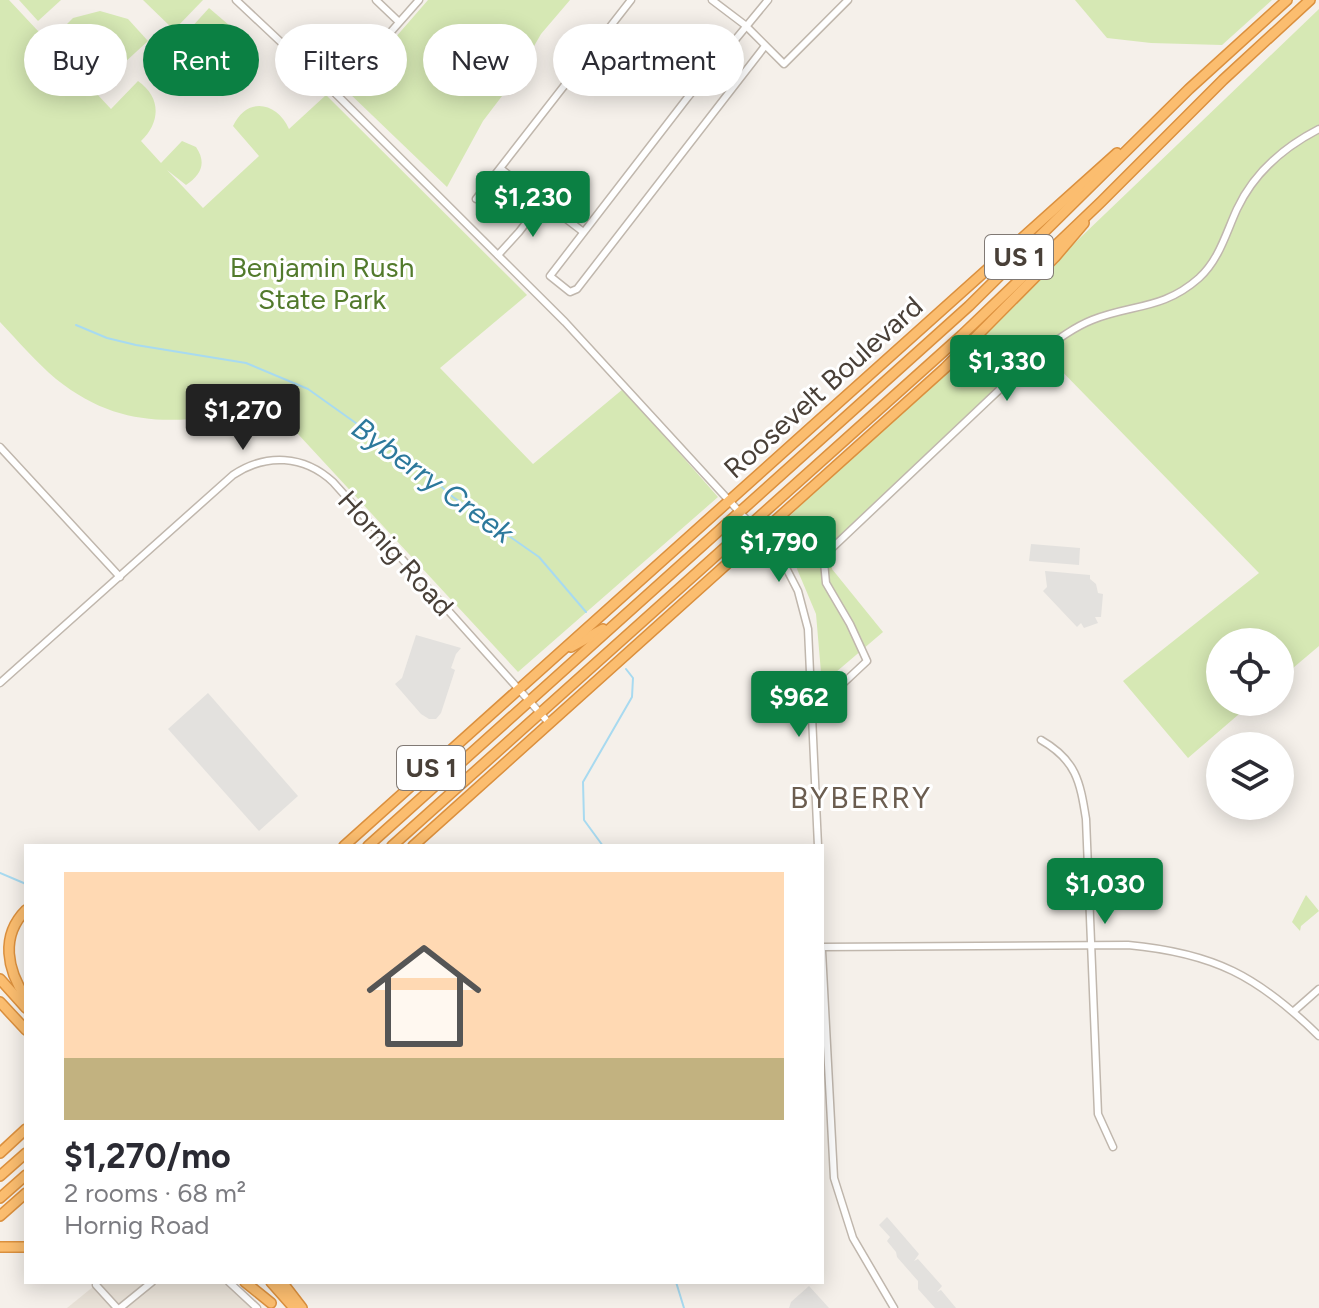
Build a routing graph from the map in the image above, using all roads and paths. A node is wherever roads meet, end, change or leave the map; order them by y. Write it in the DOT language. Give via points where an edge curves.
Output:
graph roads {
  1 [pos="236,0"];
  2 [pos="376,0"];
  3 [pos="419,0"];
  4 [pos="631,0"];
  5 [pos="712,0"];
  6 [pos="768,0"];
  7 [pos="848,0"];
  8 [pos="1287,0"];
  9 [pos="1310,0"];
  10 [pos="399,22"];
  11 [pos="745,25"];
  12 [pos="275,37"];
  13 [pos="765,46"];
  14 [pos="338,96"];
  15 [pos="1154,124"];
  16 [pos="1319,129"];
  17 [pos="501,169"];
  18 [pos="476,199"];
  19 [pos="542,202"];
  20 [pos="1101,202"];
  21 [pos="582,231"];
  22 [pos="498,255"];
  23 [pos="0,447"];
  24 [pos="730,499"];
  25 [pos="741,511"];
  26 [pos="752,523"];
  27 [pos="762,533"];
  28 [pos="120,577"];
  29 [pos="620,620"];
  30 [pos="632,631"];
  31 [pos="555,657"];
  32 [pos="0,683"];
  33 [pos="595,683"];
  34 [pos="519,689"];
  35 [pos="812,693"];
  36 [pos="529,701"];
  37 [pos="540,713"];
  38 [pos="549,723"];
  39 [pos="1041,740"];
  40 [pos="346,844"];
  41 [pos="370,844"];
  42 [pos="394,844"];
  43 [pos="415,844"];
  44 [pos="818,844"];
  45 [pos="24,913"];
  46 [pos="1091,946"];
  47 [pos="824,949"];
  48 [pos="0,979"];
  49 [pos="824,987"];
  50 [pos="1319,989"];
  51 [pos="24,995"];
  52 [pos="0,1002"];
  53 [pos="24,1006"];
  54 [pos="1294,1011"];
  55 [pos="0,1012"];
  56 [pos="24,1028"];
  57 [pos="24,1029"];
  58 [pos="1319,1036"];
  59 [pos="24,1131"];
  60 [pos="13,1141"];
  61 [pos="0,1147"];
  62 [pos="1113,1147"];
  63 [pos="0,1153"];
  64 [pos="24,1155"];
  65 [pos="0,1176"];
  66 [pos="24,1177"];
  67 [pos="24,1195"];
  68 [pos="0,1198"];
  69 [pos="0,1216"];
  70 [pos="0,1247"];
  71 [pos="24,1247"];
  72 [pos="149,1284"];
  73 [pos="231,1284"];
  74 [pos="247,1284"];
  75 [pos="256,1284"];
  76 [pos="273,1284"];
  77 [pos="284,1284"];
  78 [pos="96,1285"];
  79 [pos="273,1306"];
  80 [pos="118,1308"];
  81 [pos="257,1308"];
  82 [pos="294,1308"];
  83 [pos="302,1308"];
  84 [pos="894,1308"];
  1 -- 12 [label="street"];
  2 -- 10 [label="street"];
  3 -- 10 [label="street"];
  4 -- 17 [label="street"];
  5 -- 11 [label="street"];
  6 -- 11 [label="street"];
  7 -- 13 [label="street" via="784,64"];
  8 -- 15 [label="highway, Roosevelt Boulevard / US 1"];
  9 -- 20 [label="highway, Roosevelt Boulevard / US 1"];
  11 -- 13 [label="street"];
  11 -- 21 [label="street"];
  13 -- 21 [label="street" via="570,292 550,276"];
  14 -- 22 [label="street"];
  15 -- 24 [label="highway, Roosevelt Boulevard / US 1"];
  15 -- 25 [label="highway, Roosevelt Boulevard / US 1" via="969,306"];
  16 -- 35 [label="street" via="1287,148 1250,186 1219,253 1200,277 1152,306 1094,319 1052,343 830,550 824,562 826,583 867,661 836,690"];
  17 -- 18 [label="street"];
  17 -- 19 [label="street"];
  19 -- 21 [label="street"];
  19 -- 22 [label="street"];
  20 -- 26 [label="highway, Roosevelt Boulevard / US 1"];
  20 -- 27 [label="highway, Roosevelt Boulevard / US 1" via="968,346"];
  22 -- 24 [label="street"];
  23 -- 28 [label="street"];
  24 -- 25 [label="street"];
  24 -- 31 [label="highway, Roosevelt Boulevard / US 1"];
  25 -- 26 [label="street"];
  25 -- 29 [label="highway, Roosevelt Boulevard / US 1"];
  26 -- 27 [label="street"];
  26 -- 30 [label="highway, Roosevelt Boulevard / US 1"];
  27 -- 33 [label="highway, Roosevelt Boulevard / US 1"];
  27 -- 35 [label="street" via="785,563 801,600"];
  28 -- 32 [label="street, Hornig Road"];
  28 -- 34 [label="street, Hornig Road" via="240,470 262,461 294,460 333,482"];
  29 -- 31 [label="highway"];
  29 -- 36 [label="highway, Roosevelt Boulevard / US 1"];
  30 -- 33 [label="highway"];
  30 -- 37 [label="highway, Roosevelt Boulevard / US 1"];
  31 -- 34 [label="highway, Roosevelt Boulevard / US 1"];
  33 -- 38 [label="highway, Roosevelt Boulevard / US 1"];
  34 -- 36 [label="street, Hornig Road"];
  34 -- 40 [label="highway, Roosevelt Boulevard / US 1"];
  35 -- 44 [label="street"];
  36 -- 37 [label="street, Hornig Road"];
  36 -- 41 [label="highway, Roosevelt Boulevard / US 1"];
  37 -- 38 [label="street, Hornig Road"];
  37 -- 42 [label="highway, Roosevelt Boulevard / US 1"];
  38 -- 43 [label="highway, Roosevelt Boulevard / US 1"];
  39 -- 46 [label="street" via="1065,757 1081,792"];
  45 -- 51 [label="highway" via="8,949"];
  46 -- 47 [label="street"];
  46 -- 54 [label="street" via="1161,948 1211,960 1269,990"];
  46 -- 62 [label="street" via="1098,1114"];
  48 -- 53 [label="highway"];
  49 -- 84 [label="street" via="834,1178 853,1238"];
  50 -- 54 [label="street"];
  52 -- 56 [label="highway"];
  54 -- 58 [label="street"];
  55 -- 57 [label="highway"];
  59 -- 60 [label="highway"];
  60 -- 61 [label="highway"];
  60 -- 63 [label="highway"];
  64 -- 65 [label="highway"];
  66 -- 68 [label="highway"];
  67 -- 69 [label="highway"];
  70 -- 71 [label="highway"];
  72 -- 80 [label="street"];
  73 -- 81 [label="street"];
  74 -- 79 [label="highway"];
  75 -- 79 [label="highway"];
  76 -- 82 [label="highway"];
  77 -- 83 [label="highway"];
  78 -- 80 [label="street"];
}
